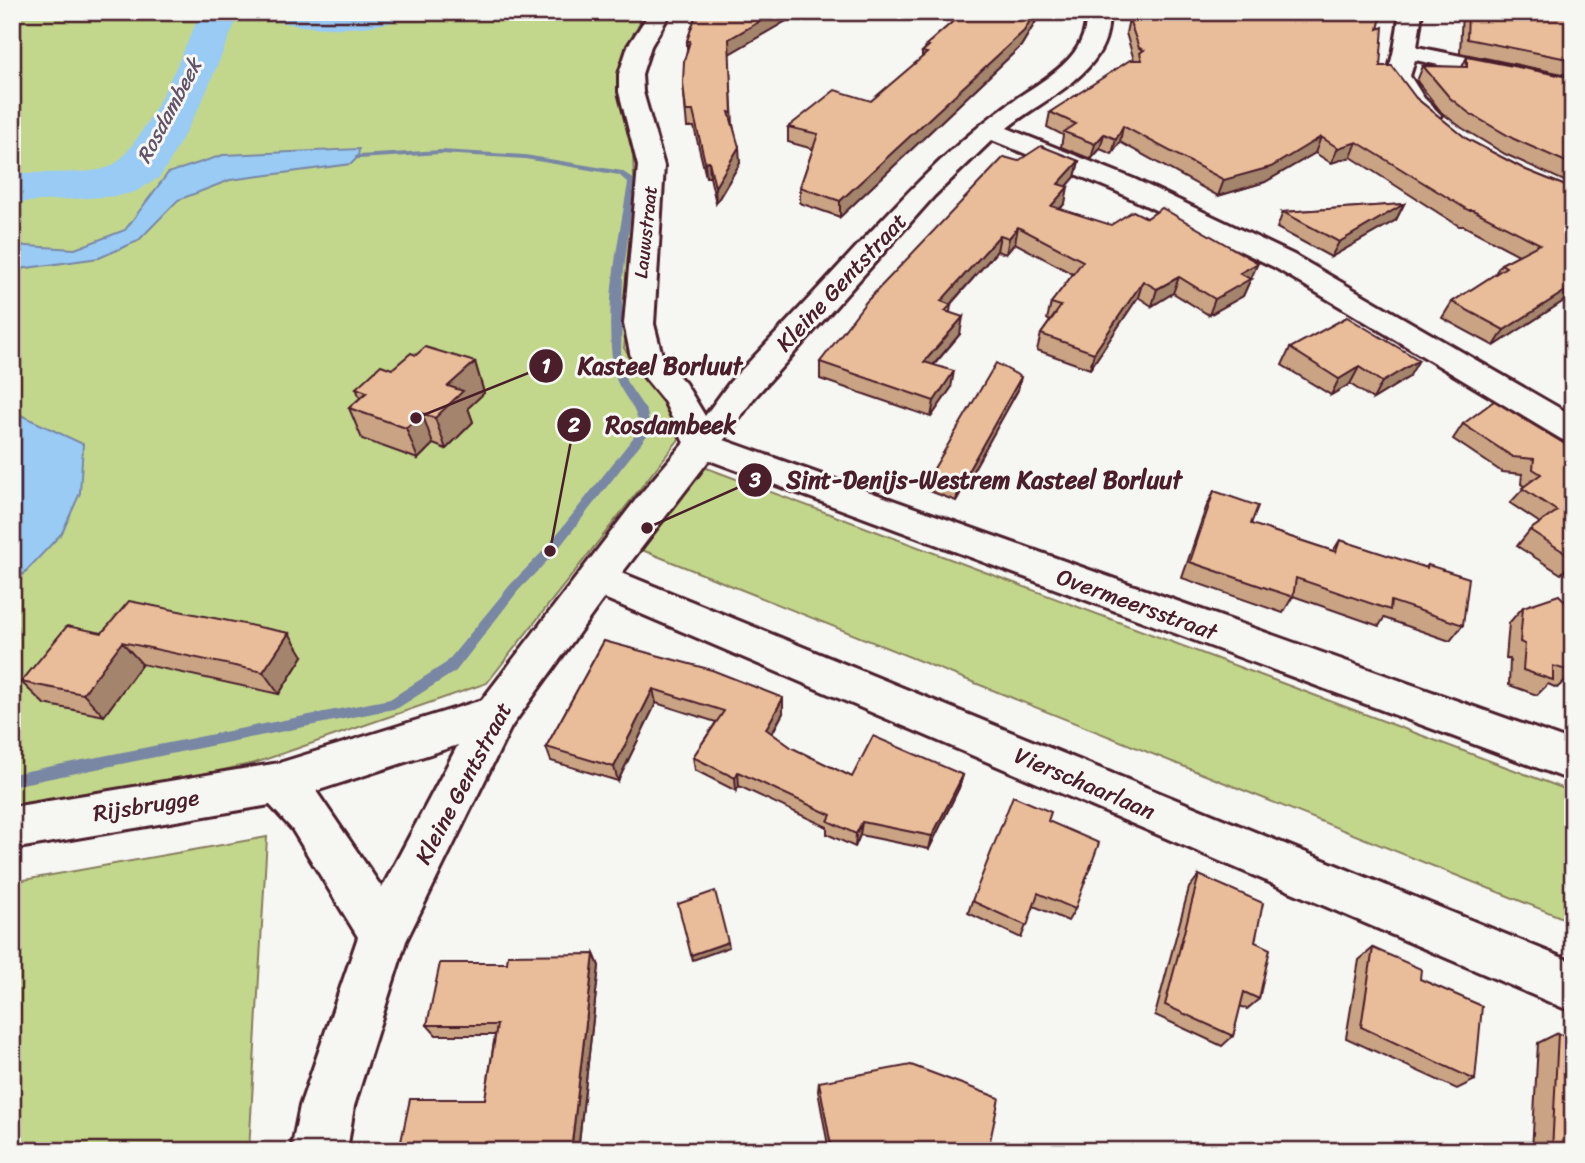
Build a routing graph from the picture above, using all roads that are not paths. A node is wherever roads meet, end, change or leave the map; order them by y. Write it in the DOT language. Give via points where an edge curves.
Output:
graph roads {
  1 [pos="661,12"];
  2 [pos="1097,12"];
  3 [pos="1411,12"];
  4 [pos="1407,52"];
  5 [pos="1573,86"];
  6 [pos="1444,127"];
  7 [pos="989,130"];
  8 [pos="1573,431"];
  9 [pos="702,445"];
  10 [pos="597,579"];
  11 [pos="496,714"];
  12 [pos="1573,762"];
  13 [pos="279,783"];
  14 [pos="12,828"];
  15 [pos="384,934"];
  16 [pos="1573,987"];
  17 [pos="319,1151"];
  1 -- 9 [label="street, Lauwstraat" via="640,45 629,86 651,166 638,297 641,335 654,373 677,395"];
  2 -- 7 [label="street, Kleine Gentstraat" via="1098,23 1084,59"];
  3 -- 4 [label="street"];
  4 -- 5 [label="street"];
  4 -- 6 [label="street" via="1398,76 1415,103"];
  7 -- 8 [label="street" via="1137,191 1284,261"];
  7 -- 9 [label="street, Kleine Gentstraat" via="925,190 825,298 742,390"];
  9 -- 10 [label="street, Kleine Gentstraat"];
  9 -- 12 [label="street, Overmeersstraat"];
  10 -- 11 [label="street, Kleine Gentstraat"];
  10 -- 16 [label="street, Vierschaarlaan"];
  11 -- 13 [label="street, Rijsbrugge"];
  11 -- 15 [label="street, Kleine Gentstraat"];
  13 -- 14 [label="street, Rijsbrugge"];
  13 -- 15 [label="street" via="309,814"];
  15 -- 17 [label="street, Kleine Gentstraat" via="327,1106"];
}
